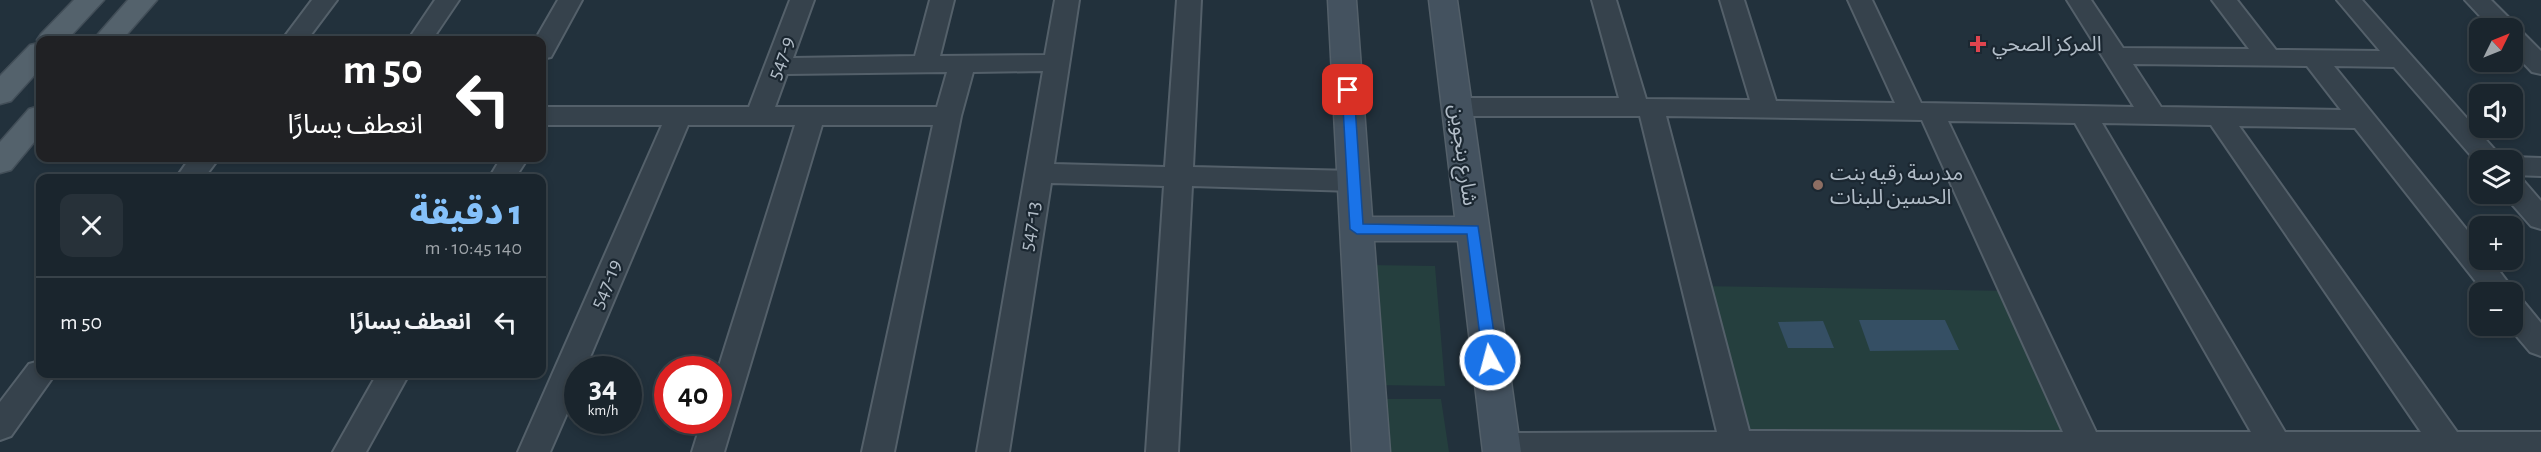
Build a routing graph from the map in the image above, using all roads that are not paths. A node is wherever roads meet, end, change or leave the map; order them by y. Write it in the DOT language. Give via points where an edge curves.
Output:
graph roads {
  1 [pos="90,0"];
  2 [pos="143,0"];
  3 [pos="325,0"];
  4 [pos="447,0"];
  5 [pos="570,0"];
  6 [pos="802,0"];
  7 [pos="942,0"];
  8 [pos="1067,0"];
  9 [pos="1190,0"];
  10 [pos="1342,0"];
  11 [pos="1443,0"];
  12 [pos="1604,0"];
  13 [pos="1732,0"];
  14 [pos="1860,0"];
  15 [pos="2079,0"];
  16 [pos="2224,0"];
  17 [pos="2349,0"];
  18 [pos="2477,0"];
  19 [pos="2495,18"];
  20 [pos="55,36"];
  21 [pos="111,36"];
  22 [pos="297,36"];
  23 [pos="423,36"];
  24 [pos="546,44"];
  25 [pos="2523,47"];
  26 [pos="36,56"];
  27 [pos="2115,56"];
  28 [pos="2270,59"];
  29 [pos="2315,59"];
  30 [pos="2401,59"];
  31 [pos="1057,63"];
  32 [pos="925,65"];
  33 [pos="962,65"];
  34 [pos="778,66"];
  35 [pos="2541,66"];
  36 [pos="0,94"];
  37 [pos="1457,107"];
  38 [pos="1643,107"];
  39 [pos="1766,109"];
  40 [pos="1922,112"];
  41 [pos="2083,114"];
  42 [pos="2153,115"];
  43 [pos="546,116"];
  44 [pos="679,116"];
  45 [pos="759,116"];
  46 [pos="811,116"];
  47 [pos="948,116"];
  48 [pos="2218,116"];
  49 [pos="2360,119"];
  50 [pos="36,121"];
  51 [pos="2481,150"];
  52 [pos="0,162"];
  53 [pos="202,162"];
  54 [pos="2523,166"];
  55 [pos="2541,167"];
  56 [pos="1039,173"];
  57 [pos="192,174"];
  58 [pos="1179,177"];
  59 [pos="1354,181"];
  60 [pos="2523,199"];
  61 [pos="2541,219"];
  62 [pos="1357,229"];
  63 [pos="1473,229"];
  64 [pos="2492,282"];
  65 [pos="2523,322"];
  66 [pos="2541,344"];
  67 [pos="732,374"];
  68 [pos="36,378"];
  69 [pos="391,378"];
  70 [pos="0,426"];
  71 [pos="714,434"];
  72 [pos="2448,446"];
  73 [pos="2541,446"];
  74 [pos="1737,448"];
  75 [pos="1502,449"];
  76 [pos="1894,449"];
  77 [pos="2088,449"];
  78 [pos="2277,449"];
  79 [pos="2386,449"];
  80 [pos="349,452"];
  81 [pos="534,452"];
  82 [pos="708,452"];
  83 [pos="878,452"];
  84 [pos="993,452"];
  85 [pos="1162,452"];
  86 [pos="1371,452"];
  1 -- 20 [label="main road"];
  2 -- 21 [label="main road"];
  3 -- 22 [label="street"];
  4 -- 23 [label="street"];
  5 -- 24 [label="street"];
  6 -- 34 [label="street, 547-9"];
  7 -- 32 [label="street"];
  8 -- 31 [label="street, 547-13"];
  9 -- 58 [label="street"];
  10 -- 59 [label="street"];
  11 -- 37 [label="street, شارع بنجوين"];
  12 -- 38 [label="street"];
  13 -- 39 [label="street"];
  14 -- 40 [label="street"];
  15 -- 27 [label="street"];
  16 -- 28 [label="street"];
  17 -- 30 [label="street"];
  18 -- 19 [label="street"];
  25 -- 35 [label="street"];
  26 -- 36 [label="main road"];
  27 -- 28 [label="street"];
  27 -- 42 [label="street"];
  28 -- 29 [label="street"];
  29 -- 30 [label="street"];
  29 -- 49 [label="street"];
  30 -- 51 [label="street"];
  31 -- 33 [label="street"];
  31 -- 56 [label="street, 547-13"];
  32 -- 33 [label="street"];
  32 -- 34 [label="street"];
  33 -- 47 [label="street"];
  34 -- 45 [label="street, 547-9"];
  37 -- 38 [label="street"];
  37 -- 63 [label="street, شارع بنجوين"];
  38 -- 39 [label="street"];
  38 -- 74 [label="street"];
  39 -- 40 [label="street"];
  40 -- 41 [label="street"];
  40 -- 77 [label="street"];
  41 -- 42 [label="street"];
  41 -- 78 [label="street"];
  42 -- 48 [label="street"];
  43 -- 44 [label="street"];
  44 -- 45 [label="street"];
  44 -- 81 [label="street, 547-19"];
  45 -- 46 [label="street"];
  46 -- 47 [label="street"];
  46 -- 67 [label="street"];
  47 -- 83 [label="street"];
  48 -- 49 [label="street"];
  48 -- 72 [label="street"];
  49 -- 64 [label="street"];
  50 -- 52 [label="main road"];
  53 -- 57 [label="street"];
  54 -- 55 [label="street"];
  56 -- 58 [label="street"];
  56 -- 84 [label="street, 547-13"];
  58 -- 59 [label="street"];
  58 -- 85 [label="street"];
  59 -- 62 [label="street"];
  60 -- 61 [label="street"];
  62 -- 63 [label="street"];
  62 -- 86 [label="street"];
  63 -- 75 [label="street, شارع بنجوين"];
  65 -- 66 [label="street"];
  68 -- 70 [label="street"];
  69 -- 80 [label="street"];
  71 -- 82 [label="street"];
  72 -- 73 [label="street"];
  72 -- 79 [label="street"];
  74 -- 75 [label="street"];
  74 -- 76 [label="street"];
  76 -- 77 [label="street"];
  77 -- 78 [label="street"];
  78 -- 79 [label="street"];
}
